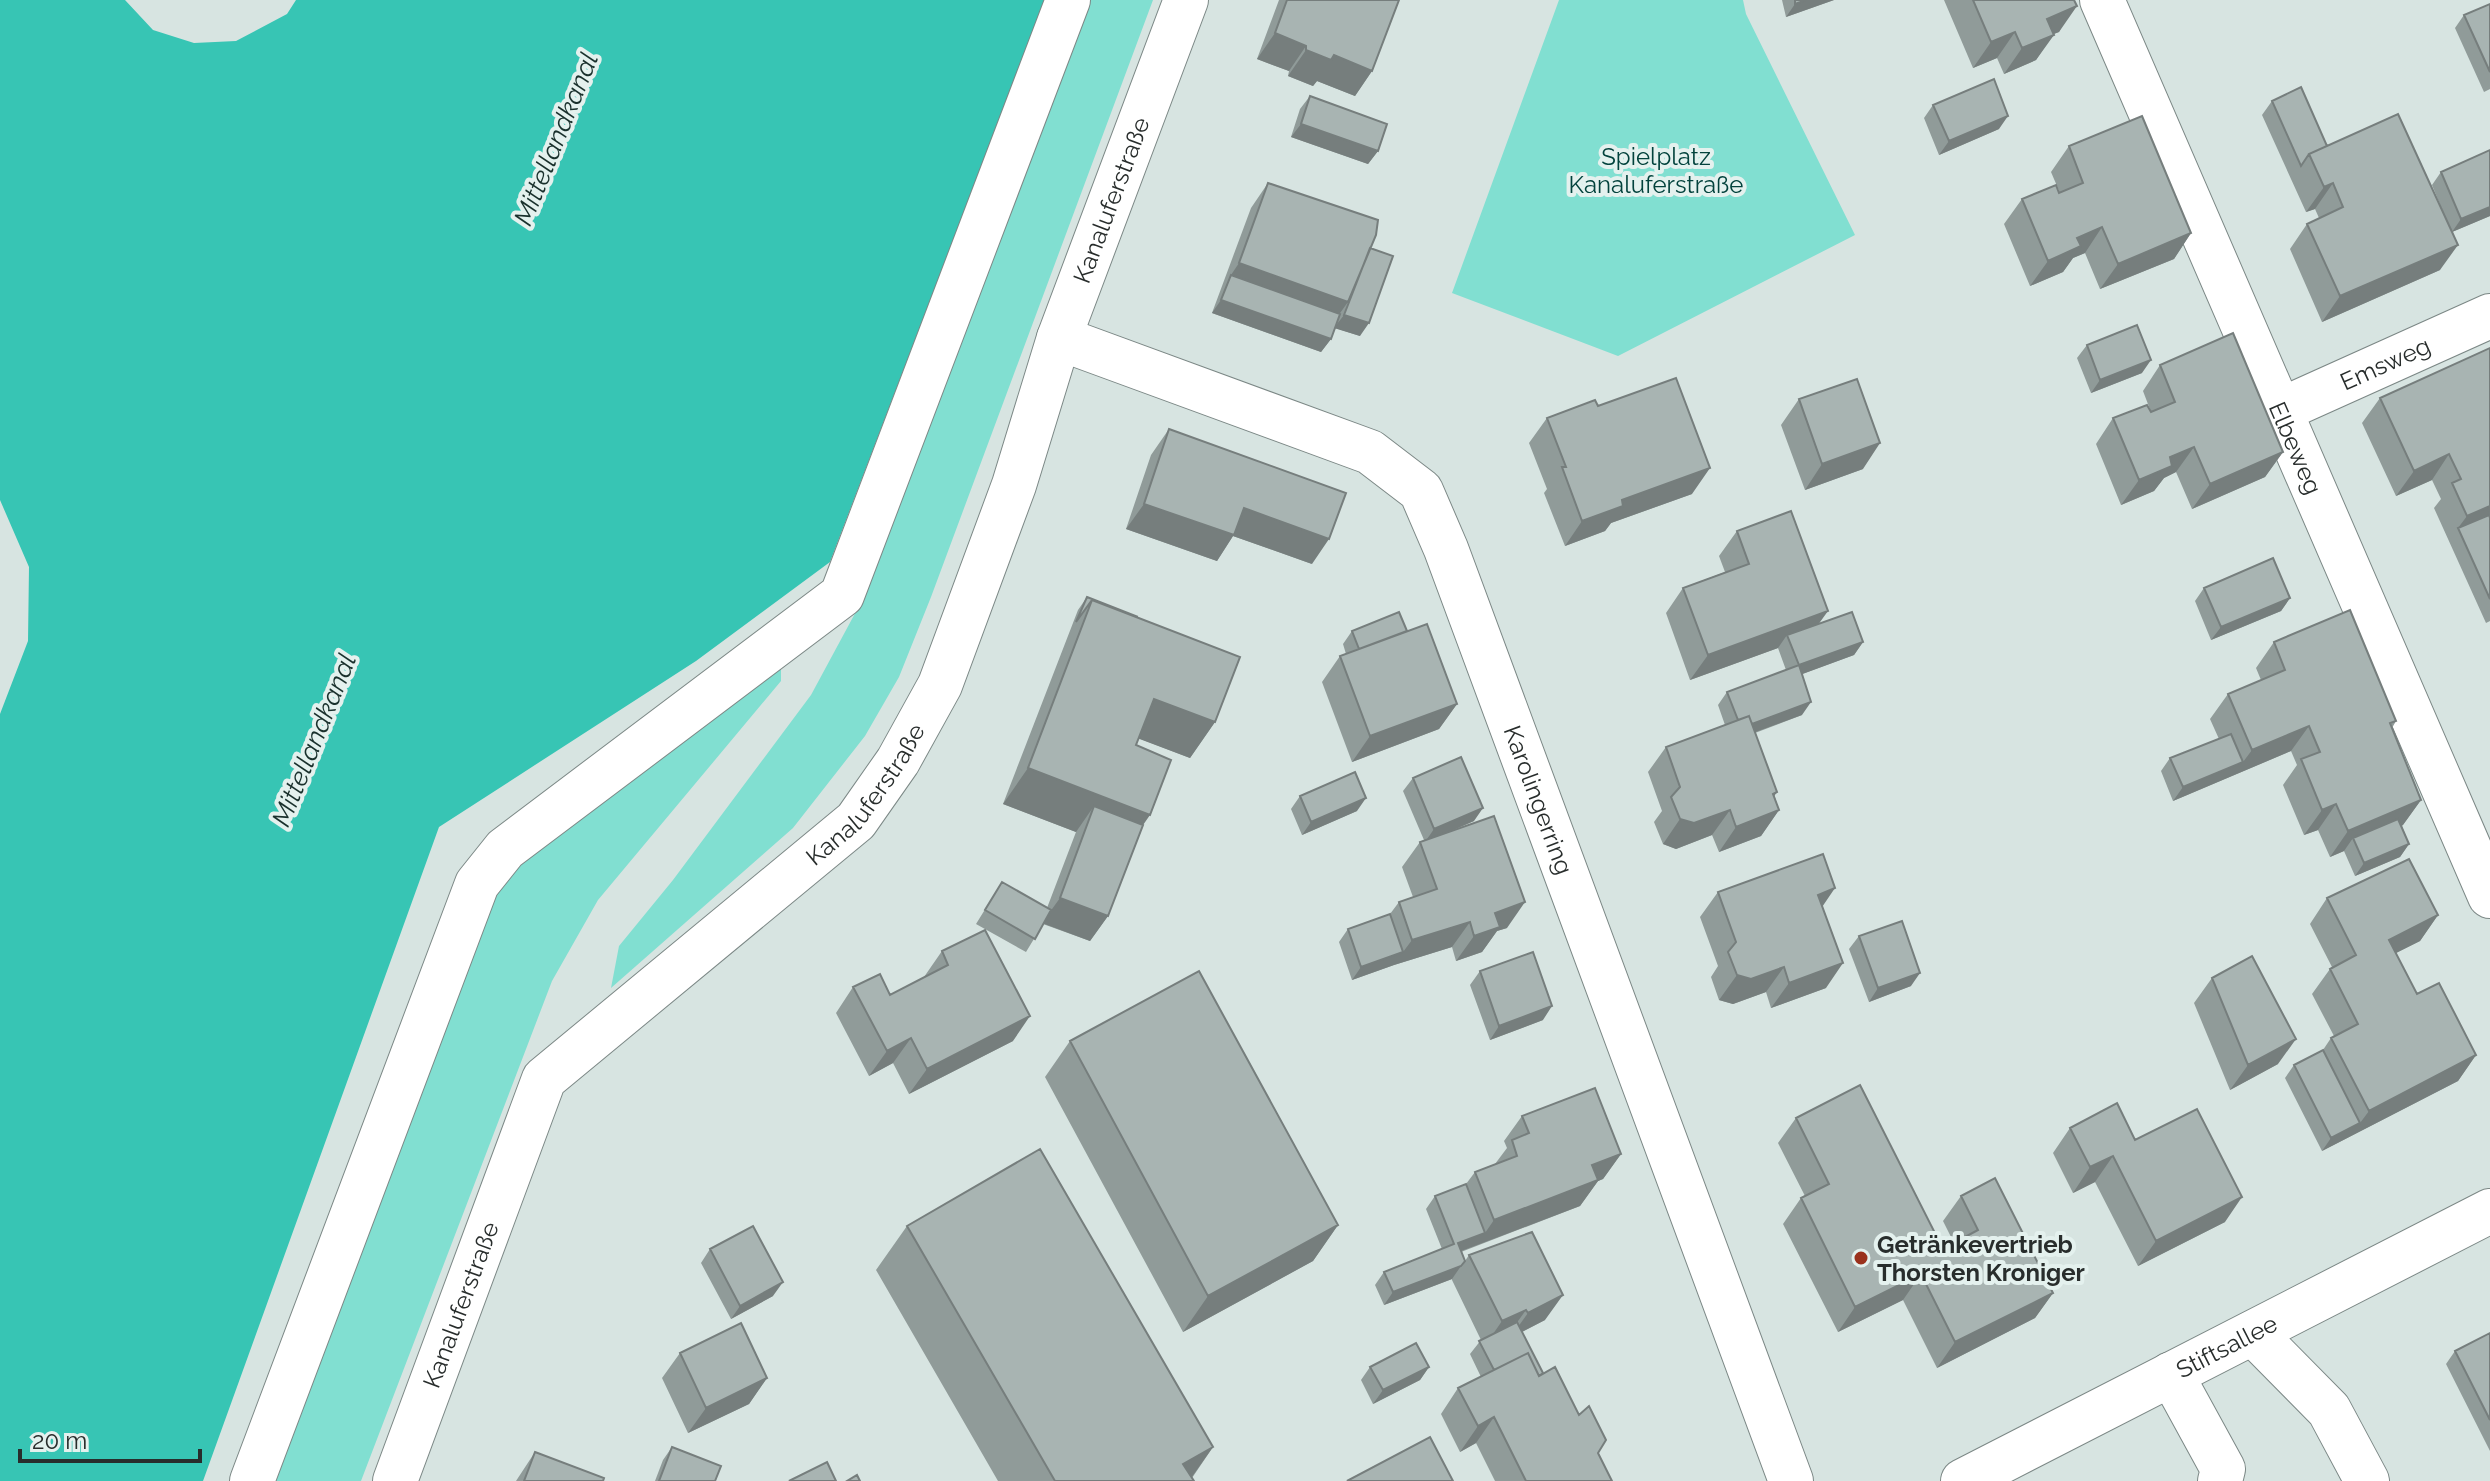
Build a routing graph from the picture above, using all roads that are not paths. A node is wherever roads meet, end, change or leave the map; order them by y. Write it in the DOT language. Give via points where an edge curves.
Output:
graph roads {
  1 [pos="1068,0"];
  2 [pos="1186,0"];
  3 [pos="2102,0"];
  4 [pos="2490,316"];
  5 [pos="1059,338"];
  6 [pos="2281,410"];
  7 [pos="2490,896"];
  8 [pos="2490,1211"];
  9 [pos="2253,1333"];
  10 [pos="2171,1374"];
  11 [pos="252,1481"];
  12 [pos="395,1481"];
  13 [pos="1791,1481"];
  14 [pos="1963,1481"];
  15 [pos="2220,1481"];
  16 [pos="2367,1481"];
  1 -- 11 [label="street" via="842,595 505,849 477,884"];
  2 -- 5 [label="street, Kanaluferstraße"];
  3 -- 6 [label="street, Elbeweg"];
  4 -- 6 [label="street, Emsweg"];
  5 -- 12 [label="street, Kanaluferstraße" via="1014,485 945,670 898,761 856,821 544,1079"];
  5 -- 13 [label="street, Karolingerring" via="1370,452 1421,491"];
  6 -- 7 [label="street, Elbeweg"];
  8 -- 9 [label="street, Stiftsallee"];
  9 -- 10 [label="street, Stiftsallee"];
  9 -- 16 [label="street" via="2329,1410"];
  10 -- 14 [label="street, Stiftsallee"];
  10 -- 15 [label="street" via="2223,1469"];
}
